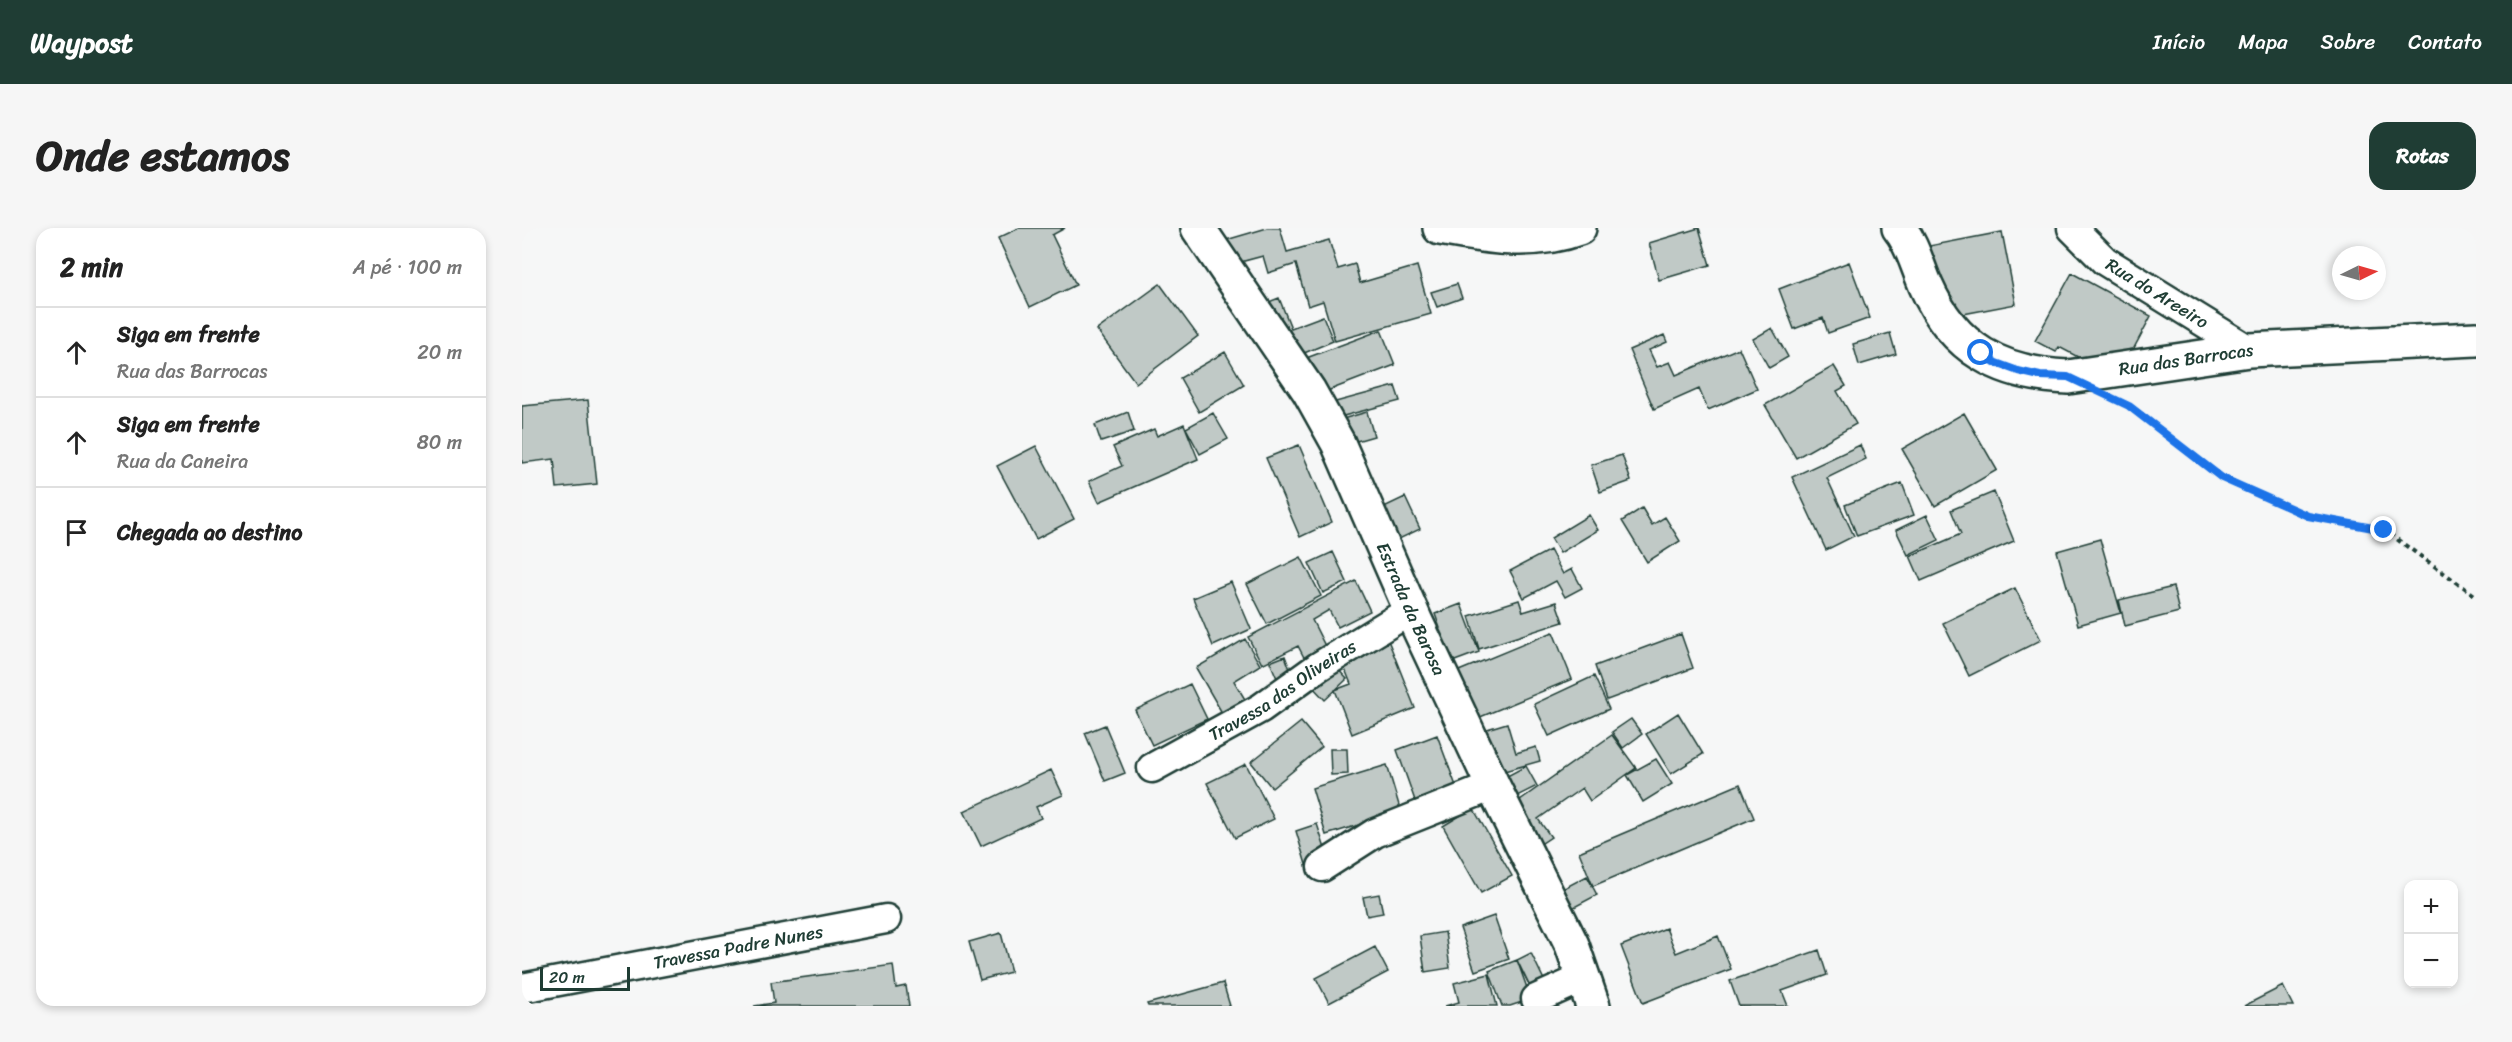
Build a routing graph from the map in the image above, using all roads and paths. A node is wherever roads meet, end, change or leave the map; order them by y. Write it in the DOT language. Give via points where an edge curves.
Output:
graph roads {
  1 [pos="1198,228"];
  2 [pos="1440,228"];
  3 [pos="1579,228"];
  4 [pos="2072,228"];
  5 [pos="1902,229"];
  6 [pos="2476,339"];
  7 [pos="2250,350"];
  8 [pos="2119,401"];
  9 [pos="2476,596"];
  10 [pos="1411,610"];
  11 [pos="1152,768"];
  12 [pos="1493,786"];
  13 [pos="1322,867"];
  14 [pos="886,919"];
  15 [pos="522,988"];
  16 [pos="1588,992"];
  17 [pos="1536,999"];
  1 -- 10 [label="street, Estrada da Barosa" via="1309,391 1338,443"];
  2 -- 3 [label="street" via="1516,240"];
  4 -- 7 [label="street, Rua do Areeiro" via="2105,261"];
  5 -- 7 [label="street, Rua das Barrocas" via="1927,290 1948,325 1996,363 2018,371 2068,377"];
  6 -- 7 [label="street, Rua das Barrocas"];
  8 -- 9 [label="path" via="2222,478 2308,516 2384,530"];
  10 -- 11 [label="street, Travessa das Oliveiras" via="1318,667 1261,708"];
  10 -- 12 [label="street, Estrada da Barosa"];
  12 -- 13 [label="street" via="1375,833"];
  12 -- 16 [label="street, Estrada da Barosa" via="1572,945"];
  14 -- 15 [label="street, Travessa Padre Nunes"];
  16 -- 17 [label="street"];
}
